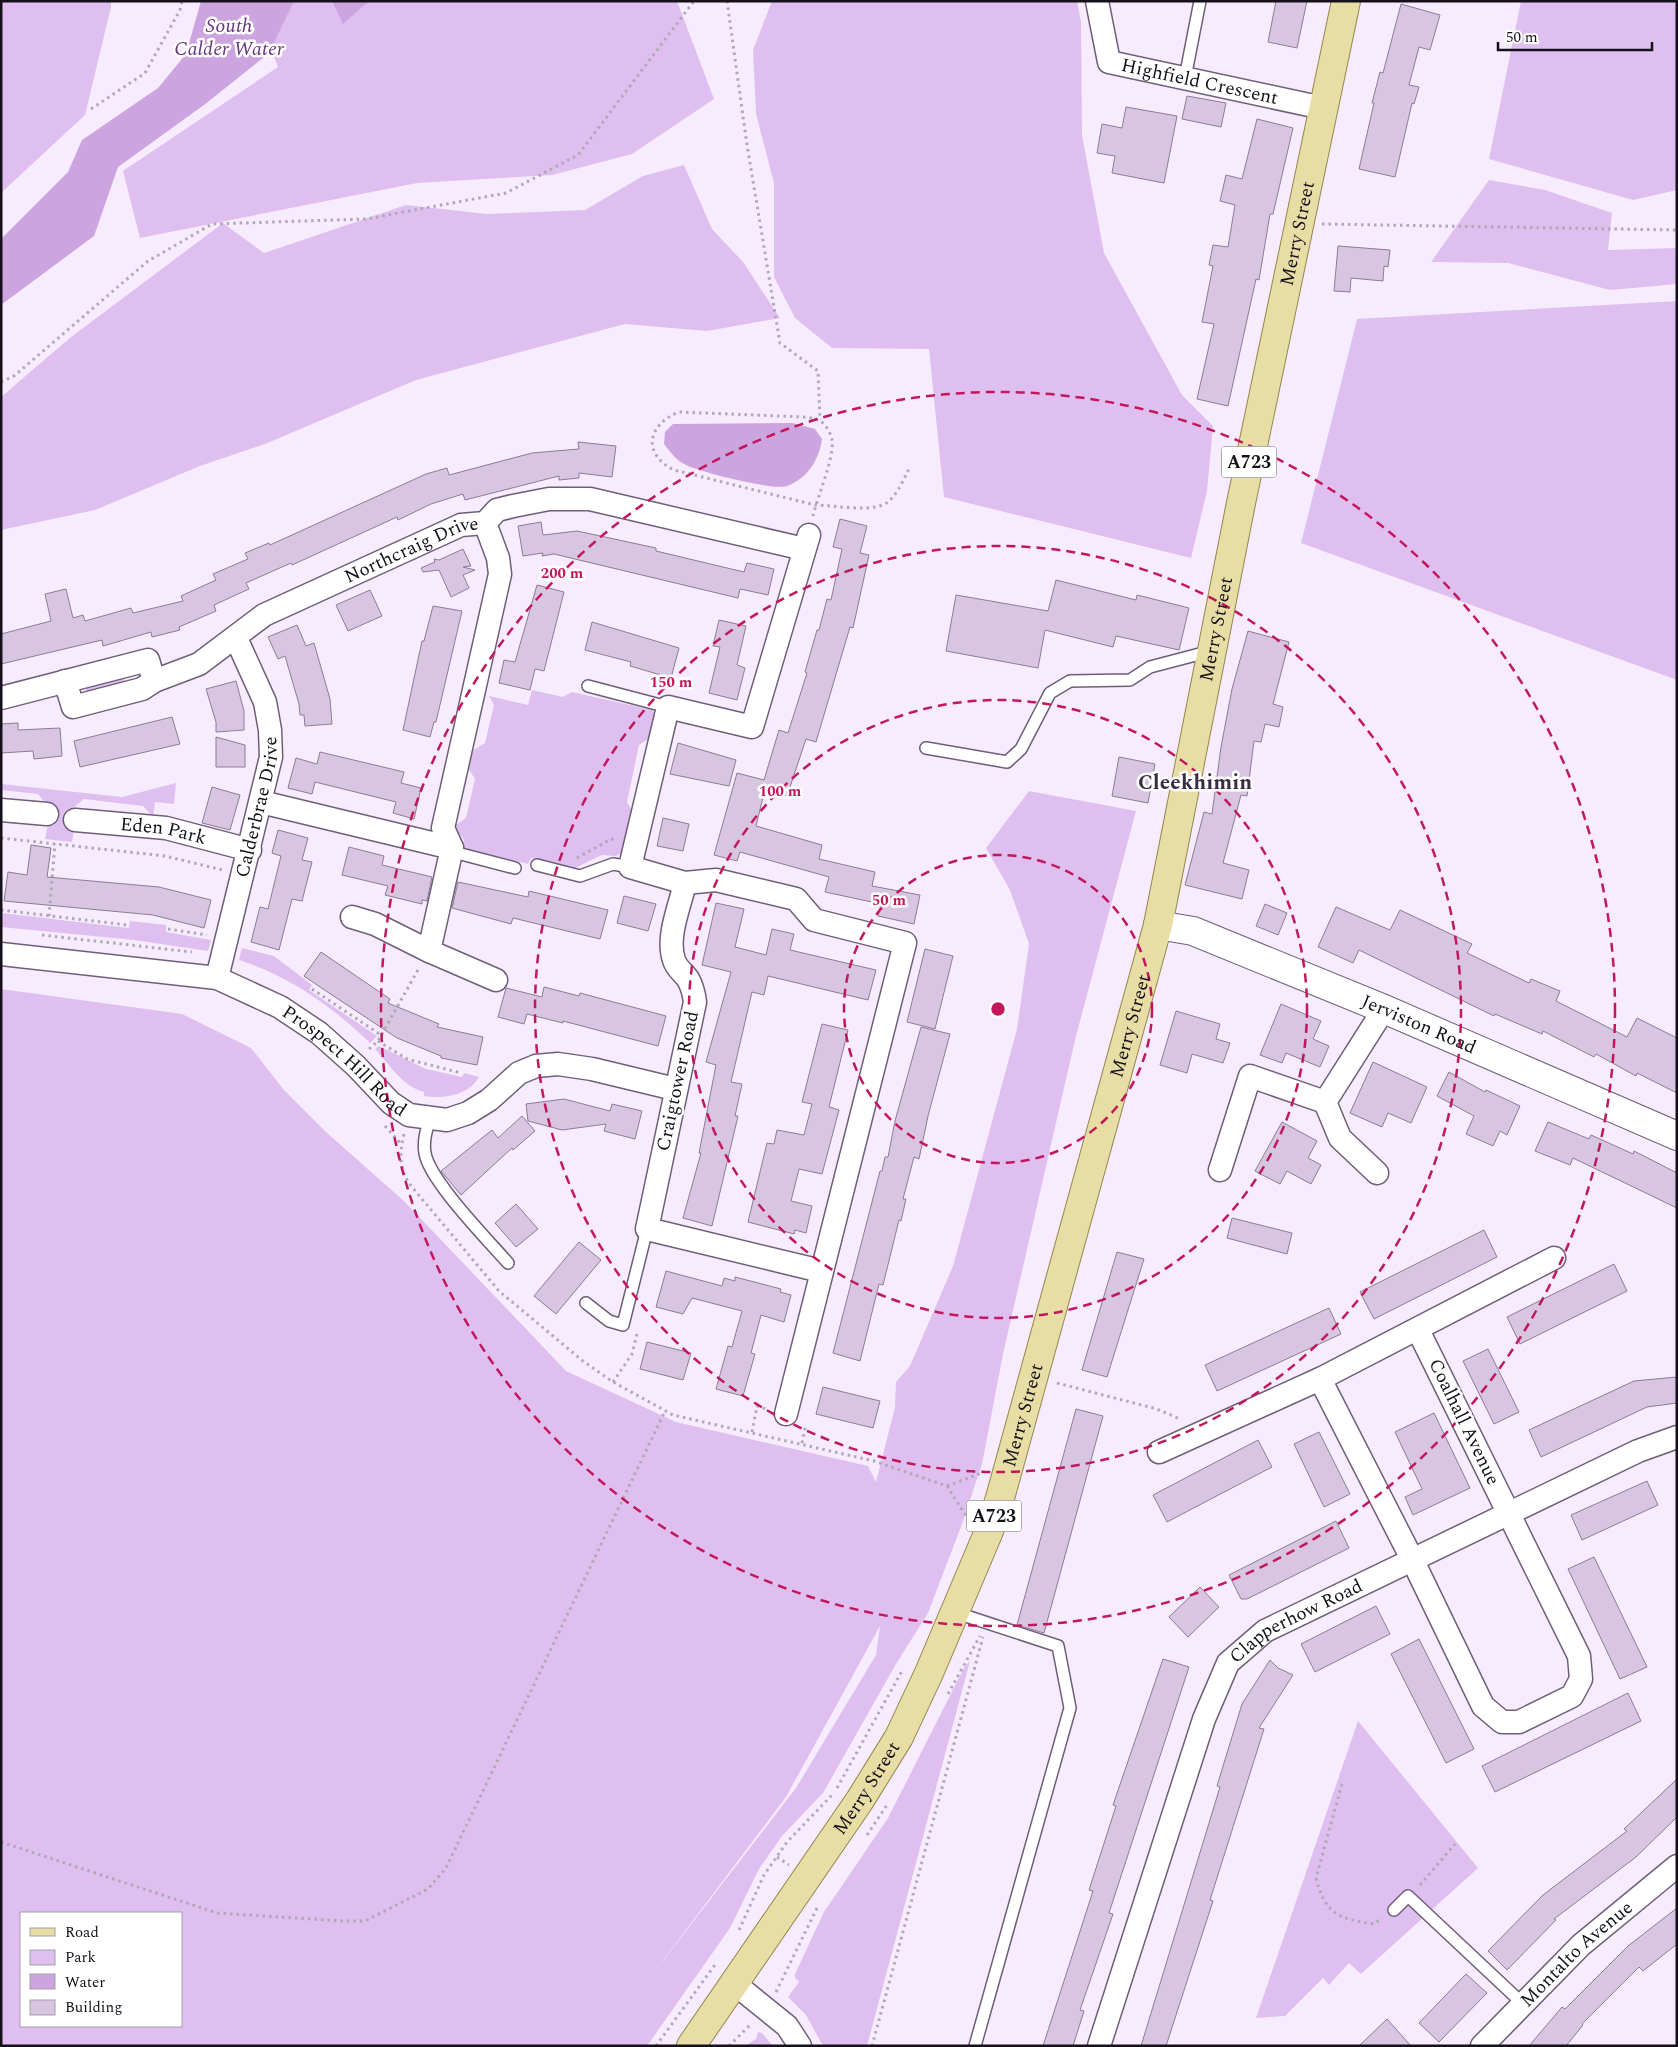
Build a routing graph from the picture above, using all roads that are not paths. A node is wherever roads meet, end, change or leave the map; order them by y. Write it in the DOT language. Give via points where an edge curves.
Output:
graph roads {
  1 [pos="1097,1"];
  2 [pos="1200,1"];
  3 [pos="1346,1"];
  4 [pos="1185,78"];
  5 [pos="1323,108"];
  6 [pos="485,522"];
  7 [pos="236,638"];
  8 [pos="1211,651"];
  9 [pos="588,686"];
  10 [pos="1,698"];
  11 [pos="668,706"];
  12 [pos="926,748"];
  13 [pos="261,802"];
  14 [pos="1,810"];
  15 [pos="47,814"];
  16 [pos="75,820"];
  17 [pos="452,848"];
  18 [pos="250,850"];
  19 [pos="537,865"];
  20 [pos="630,867"];
  21 [pos="515,868"];
  22 [pos="685,883"];
  23 [pos="352,917"];
  24 [pos="1158,925"];
  25 [pos="429,951"];
  26 [pos="1,954"];
  27 [pos="217,978"];
  28 [pos="496,980"];
  29 [pos="1384,1009"];
  30 [pos="675,1089"];
  31 [pos="1325,1102"];
  32 [pos="420,1117"];
  33 [pos="1677,1136"];
  34 [pos="1220,1170"];
  35 [pos="1377,1173"];
  36 [pos="647,1229"];
  37 [pos="1554,1258"];
  38 [pos="508,1263"];
  39 [pos="820,1271"];
  40 [pos="586,1303"];
  41 [pos="1418,1330"];
  42 [pos="1320,1379"];
  43 [pos="786,1414"];
  44 [pos="1677,1437"];
  45 [pos="1159,1452"];
  46 [pos="1509,1513"];
  47 [pos="1412,1560"];
  48 [pos="954,1612"];
  49 [pos="1677,1866"];
  50 [pos="1394,1910"];
  51 [pos="735,1984"];
  52 [pos="1522,2003"];
  53 [pos="691,2046"];
  54 [pos="800,2046"];
  55 [pos="975,2046"];
  56 [pos="1099,2046"];
  57 [pos="1482,2046"];
  1 -- 4 [label="street, Highfield Crescent" via="1108,62"];
  2 -- 4 [label="lane"];
  3 -- 5 [label="main road, Merry Street / A723"];
  4 -- 5 [label="street, Highfield Crescent"];
  5 -- 8 [label="main road, Merry Street / A723"];
  6 -- 7 [label="street, Northcraig Drive" via="461,525 264,616"];
  6 -- 11 [label="street, Northcraig Drive" via="497,510 513,506 549,499 590,499 806,541 752,727"];
  6 -- 17 [label="street" via="498,558 500,574 443,828"];
  7 -- 10 [label="street, Northcraig Drive" via="199,664 154,681 148,660"];
  7 -- 13 [label="street, Calderbrae Drive" via="265,702 270,730 271,757"];
  8 -- 12 [label="lane" via="1150,667 1130,680 1070,681 1050,693 1021,749 1007,762"];
  8 -- 24 [label="main road, Merry Street / A723"];
  9 -- 11 [label="lane"];
  11 -- 20 [label="street"];
  13 -- 17 [label="street"];
  13 -- 18 [label="street, Calderbrae Drive"];
  14 -- 15 [label="street"];
  16 -- 18 [label="street, Eden Park" via="166,828"];
  17 -- 21 [label="lane" via="462,854"];
  17 -- 25 [label="street"];
  18 -- 27 [label="street, Calderbrae Drive"];
  19 -- 20 [label="lane" via="580,876 613,864"];
  20 -- 22 [label="street"];
  22 -- 30 [label="street, Craigtower Road" via="671,951 674,962 690,985 695,1002"];
  22 -- 39 [label="street" via="716,880 796,900 814,920 905,943"];
  23 -- 25 [label="street" via="376,924"];
  24 -- 29 [label="main road, Jerviston Road" via="1193,931"];
  24 -- 48 [label="main road, Merry Street / A723" via="1000,1498"];
  25 -- 28 [label="street"];
  26 -- 27 [label="street, Prospect Hill Road"];
  27 -- 32 [label="street, Prospect Hill Road" via="280,1007 319,1032 391,1103"];
  29 -- 31 [label="street"];
  29 -- 33 [label="main road, Jerviston Road"];
  30 -- 32 [label="street, Prospect Hill Road" via="592,1068 558,1064 519,1073 468,1114 447,1120"];
  30 -- 36 [label="street, Craigtower Road"];
  31 -- 34 [label="street" via="1250,1076"];
  31 -- 35 [label="street" via="1340,1138"];
  32 -- 38 [label="lane" via="425,1154 432,1173"];
  36 -- 39 [label="street"];
  36 -- 40 [label="lane" via="623,1325 609,1321"];
  37 -- 41 [label="street"];
  39 -- 43 [label="street"];
  41 -- 42 [label="street"];
  41 -- 46 [label="street, Coalhall Avenue"];
  42 -- 45 [label="street"];
  42 -- 47 [label="street"];
  44 -- 46 [label="street, Clapperhow Road" via="1638,1451"];
  46 -- 47 [label="street, Clapperhow Road"];
  46 -- 47 [label="street, Coalhall Avenue" via="1579,1656 1581,1679 1572,1696 1519,1722 1502,1722 1483,1706"];
  47 -- 56 [label="street, Clapperhow Road" via="1265,1631 1228,1663 1204,1719"];
  48 -- 51 [label="main road, Merry Street / A723" via="898,1737 860,1800"];
  48 -- 55 [label="lane" via="1058,1646 1070,1708"];
  49 -- 52 [label="street, Montalto Avenue" via="1581,1945"];
  50 -- 52 [label="lane" via="1408,1896"];
  51 -- 53 [label="main road, Merry Street / A723"];
  51 -- 54 [label="street" via="787,2026"];
  52 -- 57 [label="street, Montalto Avenue"];
}
